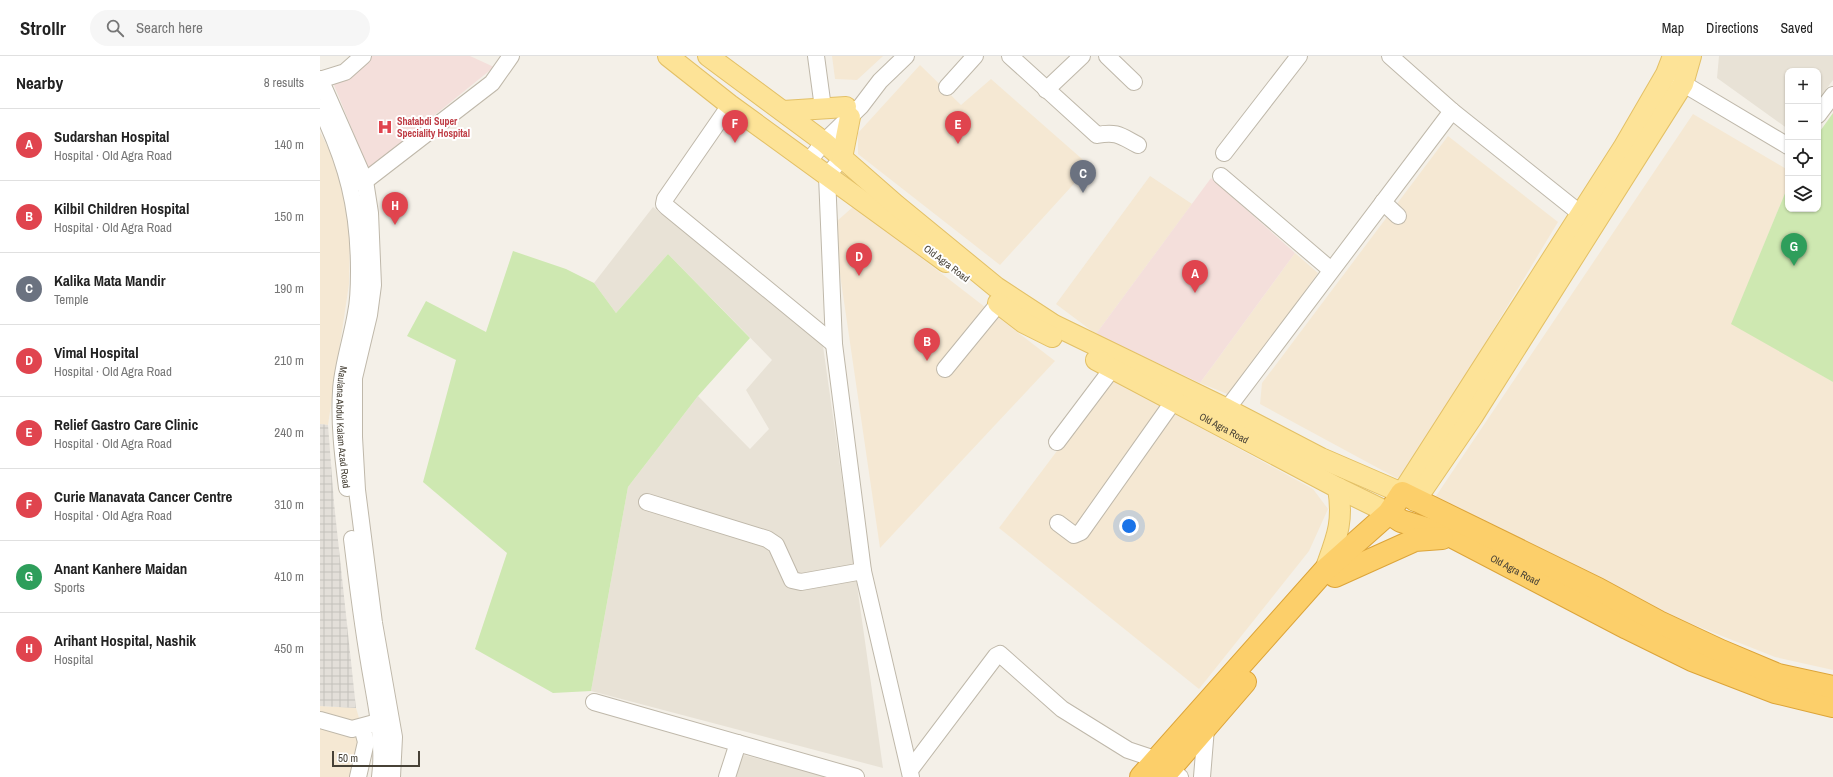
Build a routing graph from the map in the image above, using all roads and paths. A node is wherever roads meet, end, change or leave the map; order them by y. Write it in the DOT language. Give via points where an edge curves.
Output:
graph roads {
  1 [pos="364,56"];
  2 [pos="511,56"];
  3 [pos="668,56"];
  4 [pos="708,56"];
  5 [pos="816,56"];
  6 [pos="906,56"];
  7 [pos="976,56"];
  8 [pos="1010,56"];
  9 [pos="1082,56"];
  10 [pos="1107,56"];
  11 [pos="1299,56"];
  12 [pos="1390,56"];
  13 [pos="1691,56"];
  14 [pos="1674,71"];
  15 [pos="320,80"];
  16 [pos="1134,82"];
  17 [pos="947,87"];
  18 [pos="1046,90"];
  19 [pos="1833,94"];
  20 [pos="730,105"];
  21 [pos="320,107"];
  22 [pos="823,108"];
  23 [pos="783,111"];
  24 [pos="1452,111"];
  25 [pos="1821,111"];
  26 [pos="848,112"];
  27 [pos="820,138"];
  28 [pos="1785,144"];
  29 [pos="1138,145"];
  30 [pos="1224,152"];
  31 [pos="804,158"];
  32 [pos="842,158"];
  33 [pos="827,176"];
  34 [pos="1221,176"];
  35 [pos="357,182"];
  36 [pos="1383,202"];
  37 [pos="1398,216"];
  38 [pos="1588,218"];
  39 [pos="1332,270"];
  40 [pos="998,303"];
  41 [pos="834,344"];
  42 [pos="945,369"];
  43 [pos="1112,369"];
  44 [pos="1179,395"];
  45 [pos="1227,409"];
  46 [pos="1057,442"];
  47 [pos="1338,488"];
  48 [pos="1408,497"];
  49 [pos="647,502"];
  50 [pos="1395,517"];
  51 [pos="1058,523"];
  52 [pos="1453,537"];
  53 [pos="863,571"];
  54 [pos="1330,573"];
  55 [pos="371,641"];
  56 [pos="1833,687"];
  57 [pos="594,702"];
  58 [pos="1833,706"];
  59 [pos="320,720"];
  60 [pos="378,722"];
  61 [pos="362,727"];
  62 [pos="1206,728"];
  63 [pos="738,743"];
  64 [pos="1167,771"];
  65 [pos="910,774"];
  66 [pos="358,777"];
  67 [pos="380,777"];
  68 [pos="392,777"];
  69 [pos="727,777"];
  70 [pos="856,777"];
  71 [pos="1141,777"];
  72 [pos="1202,777"];
  1 -- 15 [label="street" via="345,72"];
  2 -- 35 [label="street" via="492,83"];
  3 -- 20 [label="main road, Old Agra Road"];
  4 -- 23 [label="main road, Old Agra Road"];
  5 -- 22 [label="street"];
  6 -- 26 [label="street" via="880,81 861,106"];
  7 -- 17 [label="street"];
  8 -- 18 [label="street"];
  9 -- 18 [label="street"];
  10 -- 16 [label="street"];
  11 -- 30 [label="street"];
  12 -- 24 [label="street"];
  13 -- 14 [label="main road"];
  14 -- 28 [label="street"];
  14 -- 38 [label="main road" via="1623,148"];
  15 -- 35 [label="street"];
  18 -- 29 [label="street" via="1097,135 1109,132 1119,134"];
  19 -- 25 [label="street"];
  20 -- 31 [label="main road, Old Agra Road"];
  20 -- 41 [label="street" via="664,204"];
  21 -- 35 [label="street, Maulana Abdul Kalam Azad Road"];
  22 -- 23 [label="main road"];
  22 -- 26 [label="main road"];
  23 -- 27 [label="main road, Old Agra Road"];
  24 -- 36 [label="street"];
  24 -- 38 [label="street"];
  26 -- 27 [label="street"];
  26 -- 32 [label="main road"];
  27 -- 31 [label="street"];
  27 -- 32 [label="main road, Old Agra Road"];
  31 -- 33 [label="main road, Old Agra Road"];
  32 -- 33 [label="street"];
  32 -- 44 [label="main road, Old Agra Road" via="996,287 1054,325"];
  33 -- 40 [label="main road, Old Agra Road"];
  33 -- 41 [label="street"];
  34 -- 39 [label="street"];
  35 -- 55 [label="street, Maulana Abdul Kalam Azad Road" via="358,295 341,389 348,437 350,517"];
  36 -- 37 [label="street"];
  36 -- 39 [label="street" via="1371,225"];
  38 -- 48 [label="main road"];
  39 -- 45 [label="street"];
  40 -- 42 [label="street"];
  40 -- 43 [label="main road, Old Agra Road" via="1024,323"];
  41 -- 53 [label="street"];
  43 -- 44 [label="main road, Old Agra Road"];
  43 -- 46 [label="street"];
  44 -- 45 [label="main road, Old Agra Road"];
  44 -- 47 [label="main road, Old Agra Road"];
  44 -- 51 [label="street" via="1081,532 1074,535"];
  45 -- 48 [label="main road, Old Agra Road" via="1321,458"];
  47 -- 50 [label="main road, Old Agra Road"];
  47 -- 54 [label="main road" via="1341,507"];
  48 -- 50 [label="highway"];
  48 -- 56 [label="highway, Old Agra Road" via="1721,652 1778,675"];
  49 -- 53 [label="street" via="767,539 776,545 792,580 796,582"];
  50 -- 52 [label="highway, Old Agra Road"];
  50 -- 54 [label="highway"];
  52 -- 54 [label="highway" via="1415,540"];
  52 -- 58 [label="highway, Old Agra Road" via="1692,660 1775,692"];
  53 -- 65 [label="street"];
  54 -- 62 [label="highway"];
  54 -- 64 [label="highway"];
  55 -- 60 [label="street, Maulana Abdul Kalam Azad Road"];
  55 -- 68 [label="street" via="394,737"];
  57 -- 63 [label="street"];
  59 -- 61 [label="street" via="352,729"];
  60 -- 61 [label="street"];
  60 -- 67 [label="street, Maulana Abdul Kalam Azad Road"];
  61 -- 66 [label="street" via="366,742"];
  62 -- 64 [label="highway"];
  62 -- 72 [label="street"];
  63 -- 69 [label="street"];
  63 -- 70 [label="street"];
  64 -- 65 [label="street" via="1062,709 1000,654"];
  64 -- 71 [label="highway"];
}
